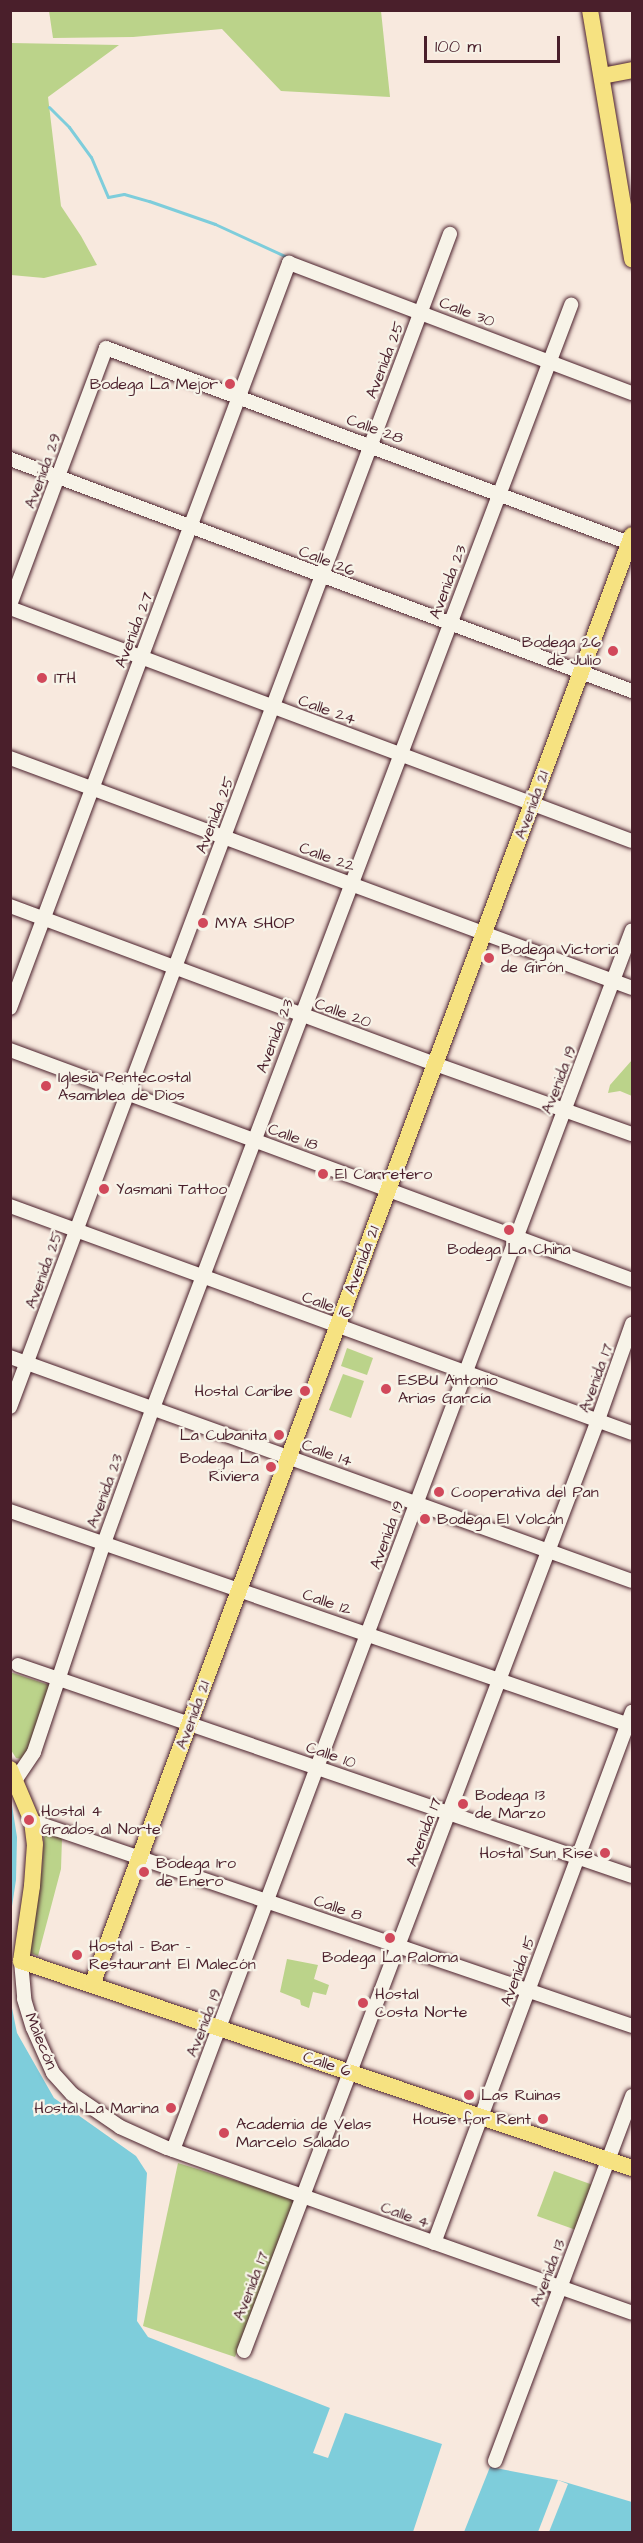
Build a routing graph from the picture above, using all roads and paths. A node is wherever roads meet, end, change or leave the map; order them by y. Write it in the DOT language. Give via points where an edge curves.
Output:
graph roads {
  1 [pos="590,10"];
  2 [pos="633,70"];
  3 [pos="602,76"];
  4 [pos="450,234"];
  5 [pos="633,258"];
  6 [pos="289,263"];
  7 [pos="571,305"];
  8 [pos="421,313"];
  9 [pos="106,348"];
  10 [pos="550,362"];
  11 [pos="633,393"];
  12 [pos="239,398"];
  13 [pos="371,445"];
  14 [pos="10,459"];
  15 [pos="59,476"];
  16 [pos="500,493"];
  17 [pos="190,527"];
  18 [pos="632,541"];
  19 [pos="322,576"];
  20 [pos="10,607"];
  21 [pos="450,624"];
  22 [pos="142,657"];
  23 [pos="582,672"];
  24 [pos="633,691"];
  25 [pos="273,708"];
  26 [pos="401,755"];
  27 [pos="10,758"];
  28 [pos="93,788"];
  29 [pos="532,805"];
  30 [pos="225,837"];
  31 [pos="633,842"];
  32 [pos="351,883"];
  33 [pos="10,906"];
  34 [pos="44,919"];
  35 [pos="633,930"];
  36 [pos="485,933"];
  37 [pos="175,968"];
  38 [pos="613,980"];
  39 [pos="633,987"];
  40 [pos="10,1008"];
  41 [pos="300,1014"];
  42 [pos="10,1050"];
  43 [pos="435,1064"];
  44 [pos="128,1094"];
  45 [pos="565,1110"];
  46 [pos="633,1134"];
  47 [pos="254,1140"];
  48 [pos="389,1190"];
  49 [pos="10,1206"];
  50 [pos="76,1230"];
  51 [pos="516,1237"];
  52 [pos="202,1277"];
  53 [pos="633,1280"];
  54 [pos="633,1324"];
  55 [pos="338,1326"];
  56 [pos="10,1357"];
  57 [pos="27,1363"];
  58 [pos="465,1372"];
  59 [pos="10,1407"];
  60 [pos="153,1408"];
  61 [pos="598,1420"];
  62 [pos="633,1433"];
  63 [pos="289,1457"];
  64 [pos="416,1503"];
  65 [pos="10,1510"];
  66 [pos="104,1542"];
  67 [pos="549,1551"];
  68 [pos="633,1581"];
  69 [pos="239,1589"];
  70 [pos="369,1633"];
  71 [pos="18,1665"];
  72 [pos="58,1678"];
  73 [pos="498,1678"];
  74 [pos="631,1720"];
  75 [pos="190,1724"];
  76 [pos="317,1768"];
  77 [pos="13,1774"];
  78 [pos="449,1813"];
  79 [pos="33,1821"];
  80 [pos="140,1857"];
  81 [pos="578,1857"];
  82 [pos="633,1876"];
  83 [pos="267,1901"];
  84 [pos="398,1946"];
  85 [pos="21,1962"];
  86 [pos="92,1985"];
  87 [pos="528,1990"];
  88 [pos="633,2026"];
  89 [pos="219,2028"];
  90 [pos="351,2072"];
  91 [pos="633,2096"];
  92 [pos="481,2117"];
  93 [pos="170,2149"];
  94 [pos="608,2160"];
  95 [pos="633,2168"];
  96 [pos="303,2196"];
  97 [pos="434,2243"];
  98 [pos="561,2288"];
  99 [pos="633,2313"];
  100 [pos="244,2350"];
  101 [pos="495,2461"];
  1 -- 3 [label="main road"];
  2 -- 3 [label="main road"];
  3 -- 5 [label="main road"];
  4 -- 8 [label="street, Avenida 25"];
  6 -- 8 [label="street, Calle 30"];
  6 -- 12 [label="street, Avenida 27"];
  7 -- 10 [label="street, Avenida 23"];
  8 -- 10 [label="street, Calle 30"];
  8 -- 13 [label="street, Avenida 25"];
  9 -- 12 [label="street, Calle 28"];
  9 -- 15 [label="street, Avenida 29"];
  10 -- 11 [label="street, Calle 30"];
  10 -- 16 [label="street, Avenida 23"];
  12 -- 13 [label="street, Calle 28"];
  12 -- 17 [label="street, Avenida 27"];
  13 -- 16 [label="street, Calle 28"];
  13 -- 19 [label="street, Avenida 25"];
  14 -- 15 [label="street, Calle 26"];
  15 -- 17 [label="street, Calle 26"];
  15 -- 20 [label="street, Avenida 29"];
  16 -- 18 [label="street, Calle 28"];
  16 -- 21 [label="street, Avenida 23"];
  17 -- 19 [label="street, Calle 26"];
  17 -- 22 [label="street, Avenida 27"];
  18 -- 23 [label="main road, Avenida 21"];
  19 -- 21 [label="street, Calle 26"];
  19 -- 25 [label="street, Avenida 25"];
  20 -- 22 [label="street, Calle 24"];
  21 -- 23 [label="street, Calle 26"];
  21 -- 26 [label="street, Avenida 23"];
  22 -- 25 [label="street, Calle 24"];
  22 -- 28 [label="street, Avenida 27"];
  23 -- 24 [label="street, Calle 26"];
  23 -- 29 [label="main road, Avenida 21"];
  25 -- 26 [label="street, Calle 24"];
  25 -- 30 [label="street, Avenida 25"];
  26 -- 29 [label="street, Calle 24"];
  26 -- 32 [label="street, Avenida 23"];
  27 -- 28 [label="street, Calle 22"];
  28 -- 30 [label="street, Calle 22"];
  28 -- 34 [label="street, Avenida 27"];
  29 -- 31 [label="street, Calle 24"];
  29 -- 36 [label="main road, Avenida 21"];
  30 -- 32 [label="street, Calle 22"];
  30 -- 37 [label="street, Avenida 25"];
  32 -- 36 [label="street, Calle 22"];
  32 -- 41 [label="street, Avenida 23"];
  33 -- 34 [label="street, Calle 20"];
  34 -- 37 [label="street, Calle 20"];
  34 -- 40 [label="street, Avenida 27"];
  35 -- 38 [label="street, Avenida 19"];
  36 -- 38 [label="street, Calle 22"];
  36 -- 43 [label="main road, Avenida 21"];
  37 -- 41 [label="street, Calle 20"];
  37 -- 44 [label="street, Avenida 25"];
  38 -- 39 [label="street, Calle 22"];
  38 -- 45 [label="street, Avenida 19"];
  41 -- 43 [label="street, Calle 20"];
  41 -- 47 [label="street, Avenida 23"];
  42 -- 44 [label="street, Calle 18"];
  43 -- 45 [label="street, Calle 20"];
  43 -- 48 [label="main road, Avenida 21"];
  44 -- 47 [label="street, Calle 18"];
  44 -- 50 [label="street, Avenida 25"];
  45 -- 46 [label="street, Calle 20"];
  45 -- 51 [label="street, Avenida 19"];
  47 -- 48 [label="street, Calle 18"];
  47 -- 52 [label="street, Avenida 23"];
  48 -- 51 [label="street, Calle 18"];
  48 -- 55 [label="main road, Avenida 21"];
  49 -- 50 [label="street, Calle 16"];
  50 -- 52 [label="street, Calle 16"];
  50 -- 57 [label="street, Avenida 25"];
  51 -- 53 [label="street, Calle 18"];
  51 -- 58 [label="street, Avenida 19"];
  52 -- 55 [label="street, Calle 16"];
  52 -- 60 [label="street, Avenida 23"];
  54 -- 61 [label="street, Avenida 17"];
  55 -- 58 [label="street, Calle 16"];
  55 -- 63 [label="main road, Avenida 21"];
  56 -- 57 [label="street, Calle 14"];
  57 -- 59 [label="street, Avenida 25"];
  57 -- 60 [label="street, Calle 14"];
  58 -- 61 [label="street, Calle 16"];
  58 -- 64 [label="street, Avenida 19"];
  60 -- 63 [label="street, Calle 14"];
  60 -- 66 [label="street, Avenida 23"];
  61 -- 62 [label="street, Calle 16"];
  61 -- 67 [label="street, Avenida 17"];
  63 -- 64 [label="street, Calle 14"];
  63 -- 69 [label="main road, Avenida 21"];
  64 -- 67 [label="street, Calle 14"];
  64 -- 70 [label="street, Avenida 19"];
  65 -- 66 [label="street, Calle 12"];
  66 -- 69 [label="street, Calle 12"];
  66 -- 72 [label="street, Avenida 23"];
  67 -- 68 [label="street, Calle 14"];
  67 -- 73 [label="street, Avenida 17"];
  69 -- 70 [label="street, Calle 12"];
  69 -- 75 [label="main road, Avenida 21"];
  70 -- 73 [label="street, Calle 12"];
  70 -- 76 [label="street, Avenida 19"];
  71 -- 72 [label="street, Calle 10"];
  72 -- 75 [label="street, Calle 10"];
  72 -- 77 [label="street, Avenida 23" via="34,1752 26,1767"];
  73 -- 74 [label="street, Calle 12"];
  73 -- 78 [label="street, Avenida 17"];
  74 -- 81 [label="street, Avenida 15"];
  75 -- 76 [label="street, Calle 10"];
  75 -- 80 [label="main road, Avenida 21"];
  76 -- 78 [label="street, Calle 10"];
  76 -- 83 [label="street, Avenida 19"];
  77 -- 79 [label="main road, Malecón"];
  78 -- 81 [label="street, Calle 10"];
  78 -- 84 [label="street, Avenida 17"];
  79 -- 80 [label="street, Calle 8"];
  79 -- 85 [label="main road, Malecón" via="33,1886"];
  80 -- 83 [label="street, Calle 8"];
  80 -- 86 [label="main road, Avenida 21"];
  81 -- 82 [label="street, Calle 10"];
  81 -- 87 [label="street, Avenida 15"];
  83 -- 84 [label="street, Calle 8"];
  83 -- 89 [label="street, Avenida 19"];
  84 -- 87 [label="street, Calle 8"];
  84 -- 90 [label="street, Avenida 17"];
  85 -- 86 [label="main road, Calle 6"];
  85 -- 93 [label="street, Malecón" via="24,2000 53,2073 72,2094 120,2127"];
  86 -- 89 [label="main road, Calle 6"];
  87 -- 88 [label="street, Calle 8"];
  87 -- 92 [label="street, Avenida 15"];
  89 -- 90 [label="main road, Calle 6"];
  89 -- 93 [label="street, Avenida 19"];
  90 -- 92 [label="main road, Calle 6"];
  90 -- 96 [label="street, Avenida 17"];
  91 -- 94 [label="street, Avenida 13"];
  92 -- 94 [label="main road, Calle 6"];
  92 -- 97 [label="street, Avenida 15"];
  93 -- 96 [label="street, Calle 4"];
  94 -- 95 [label="main road, Calle 6"];
  94 -- 98 [label="street, Avenida 13"];
  96 -- 97 [label="street, Calle 4"];
  96 -- 100 [label="street, Avenida 17"];
  97 -- 98 [label="street, Calle 4"];
  98 -- 99 [label="street, Calle 4"];
  98 -- 101 [label="street, Avenida 13"];
}
